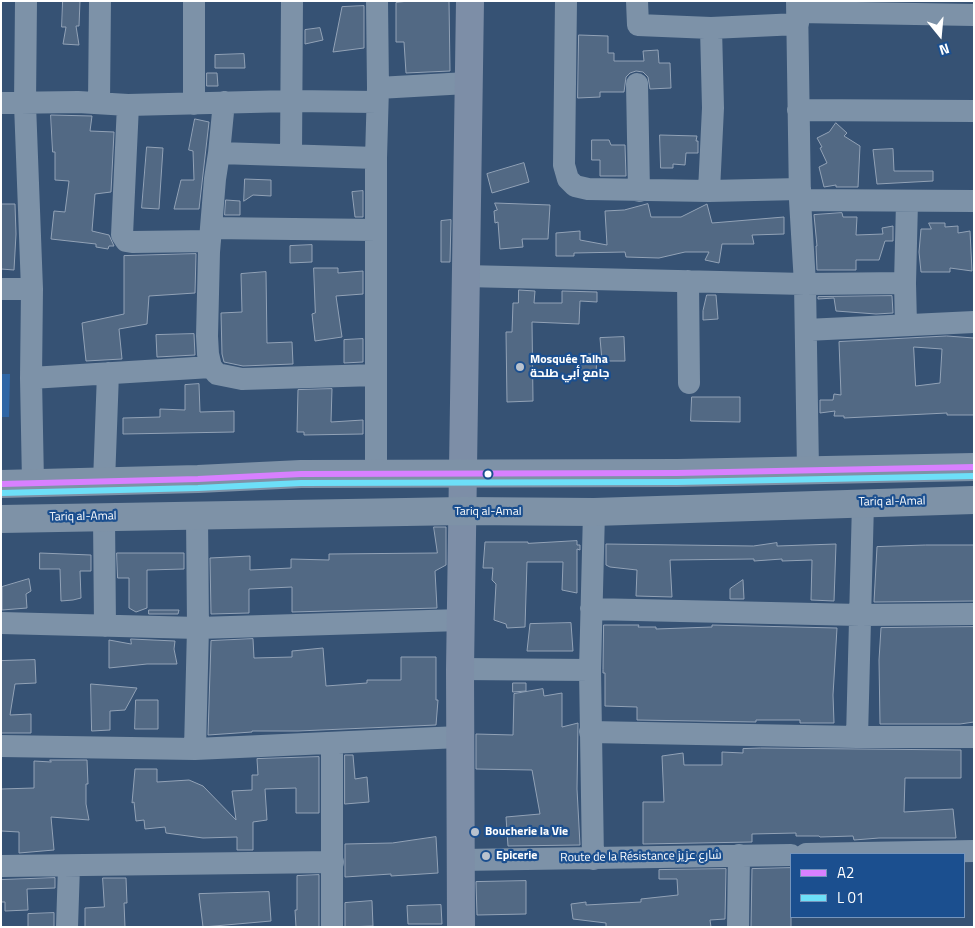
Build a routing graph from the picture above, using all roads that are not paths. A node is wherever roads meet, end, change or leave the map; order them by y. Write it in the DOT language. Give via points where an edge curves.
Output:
graph roads {
  1 [pos="26,1"];
  2 [pos="100,1"];
  3 [pos="194,1"];
  4 [pos="292,1"];
  5 [pos="377,1"];
  6 [pos="470,1"];
  7 [pos="566,1"];
  8 [pos="637,1"];
  9 [pos="798,13"];
  10 [pos="974,15"];
  11 [pos="711,28"];
  12 [pos="467,83"];
  13 [pos="638,84"];
  14 [pos="377,95"];
  15 [pos="291,101"];
  16 [pos="224,102"];
  17 [pos="1,103"];
  18 [pos="99,103"];
  19 [pos="25,104"];
  20 [pos="128,104"];
  21 [pos="194,104"];
  22 [pos="798,110"];
  23 [pos="974,111"];
  24 [pos="219,153"];
  25 [pos="291,155"];
  26 [pos="376,158"];
  27 [pos="639,191"];
  28 [pos="709,191"];
  29 [pos="800,194"];
  30 [pos="974,201"];
  31 [pos="908,202"];
  32 [pos="376,230"];
  33 [pos="211,234"];
  34 [pos="465,276"];
  35 [pos="688,281"];
  36 [pos="905,283"];
  37 [pos="804,284"];
  38 [pos="1,289"];
  39 [pos="32,290"];
  40 [pos="974,322"];
  41 [pos="906,325"];
  42 [pos="806,330"];
  43 [pos="211,367"];
  44 [pos="108,373"];
  45 [pos="376,375"];
  46 [pos="31,378"];
  47 [pos="689,383"];
  48 [pos="974,467"];
  49 [pos="808,470"];
  50 [pos="376,473"];
  51 [pos="464,474"];
  52 [pos="104,482"];
  53 [pos="33,483"];
  54 [pos="1,484"];
  55 [pos="974,500"];
  56 [pos="864,503"];
  57 [pos="462,511"];
  58 [pos="594,512"];
  59 [pos="197,516"];
  60 [pos="104,517"];
  61 [pos="1,519"];
  62 [pos="591,609"];
  63 [pos="974,614"];
  64 [pos="860,615"];
  65 [pos="461,620"];
  66 [pos="1,623"];
  67 [pos="105,626"];
  68 [pos="198,628"];
  69 [pos="460,669"];
  70 [pos="590,670"];
  71 [pos="590,732"];
  72 [pos="459,737"];
  73 [pos="857,737"];
  74 [pos="974,737"];
  75 [pos="332,744"];
  76 [pos="1,746"];
  77 [pos="195,749"];
  78 [pos="974,851"];
  79 [pos="862,853"];
  80 [pos="790,854"];
  81 [pos="739,855"];
  82 [pos="593,859"];
  83 [pos="460,860"];
  84 [pos="333,862"];
  85 [pos="1,866"];
  86 [pos="69,866"];
  87 [pos="67,927"];
  88 [pos="332,927"];
  89 [pos="461,927"];
  90 [pos="738,927"];
  1 -- 19 [label="street"];
  2 -- 18 [label="street"];
  3 -- 21 [label="street"];
  4 -- 15 [label="street"];
  5 -- 14 [label="street"];
  6 -- 12 [label="main road"];
  7 -- 27 [label="street" via="564,165 568,179 575,186 588,189"];
  8 -- 11 [label="street" via="638,25"];
  9 -- 10 [label="street"];
  9 -- 11 [label="street"];
  9 -- 22 [label="street"];
  11 -- 28 [label="street" via="713,108"];
  12 -- 14 [label="street"];
  12 -- 34 [label="main road"];
  13 -- 27 [label="street"];
  14 -- 15 [label="street"];
  14 -- 26 [label="street"];
  15 -- 16 [label="street"];
  15 -- 25 [label="street"];
  16 -- 21 [label="street"];
  16 -- 24 [label="street"];
  17 -- 19 [label="street"];
  18 -- 19 [label="street"];
  18 -- 20 [label="street"];
  19 -- 39 [label="street"];
  20 -- 21 [label="street"];
  20 -- 33 [label="street" via="122,235 126,241 132,242"];
  22 -- 23 [label="street"];
  22 -- 29 [label="street"];
  24 -- 25 [label="street"];
  24 -- 33 [label="street"];
  25 -- 26 [label="street"];
  26 -- 32 [label="street"];
  27 -- 28 [label="street"];
  28 -- 29 [label="street"];
  29 -- 31 [label="street"];
  29 -- 37 [label="street"];
  30 -- 31 [label="street"];
  31 -- 36 [label="street"];
  32 -- 33 [label="street"];
  32 -- 45 [label="street"];
  33 -- 43 [label="street" via="207,336"];
  34 -- 35 [label="street"];
  34 -- 51 [label="main road"];
  35 -- 37 [label="street"];
  35 -- 47 [label="street"];
  36 -- 37 [label="street"];
  36 -- 41 [label="street"];
  37 -- 42 [label="street"];
  38 -- 39 [label="street"];
  39 -- 46 [label="street"];
  40 -- 41 [label="street"];
  41 -- 42 [label="street"];
  42 -- 49 [label="street"];
  43 -- 44 [label="street"];
  43 -- 45 [label="street" via="217,374 242,379"];
  44 -- 46 [label="street"];
  44 -- 52 [label="street"];
  45 -- 50 [label="street"];
  46 -- 53 [label="street"];
  48 -- 49 [label="highway"];
  49 -- 51 [label="highway"];
  50 -- 51 [label="highway"];
  50 -- 52 [label="highway"];
  51 -- 57 [label="main road"];
  52 -- 53 [label="highway"];
  53 -- 54 [label="highway"];
  55 -- 56 [label="highway, Tariq al-Amal"];
  56 -- 58 [label="highway, Tariq al-Amal"];
  56 -- 64 [label="street"];
  57 -- 58 [label="highway, Tariq al-Amal"];
  57 -- 59 [label="highway, Tariq al-Amal"];
  57 -- 65 [label="main road"];
  58 -- 62 [label="street"];
  59 -- 60 [label="highway, Tariq al-Amal"];
  59 -- 68 [label="street"];
  60 -- 61 [label="highway, Tariq al-Amal"];
  60 -- 67 [label="street"];
  62 -- 64 [label="street"];
  62 -- 70 [label="street"];
  63 -- 64 [label="street"];
  64 -- 73 [label="street"];
  65 -- 68 [label="street"];
  65 -- 69 [label="main road"];
  66 -- 67 [label="street"];
  67 -- 68 [label="street"];
  68 -- 77 [label="street"];
  69 -- 70 [label="street"];
  69 -- 72 [label="main road"];
  70 -- 71 [label="street"];
  71 -- 73 [label="street"];
  71 -- 82 [label="street"];
  72 -- 75 [label="street"];
  72 -- 83 [label="main road"];
  73 -- 74 [label="street"];
  75 -- 77 [label="street"];
  75 -- 84 [label="street"];
  76 -- 77 [label="street"];
  78 -- 79 [label="street"];
  80 -- 81 [label="street, Route de la Résistance شارع عزيز"];
  81 -- 82 [label="street, Route de la Résistance شارع عزيز"];
  81 -- 90 [label="street"];
  82 -- 83 [label="street, Route de la Résistance شارع عزيز"];
  83 -- 89 [label="main road"];
  84 -- 86 [label="street"];
  84 -- 88 [label="street"];
  85 -- 86 [label="street"];
  86 -- 87 [label="street"];
}
